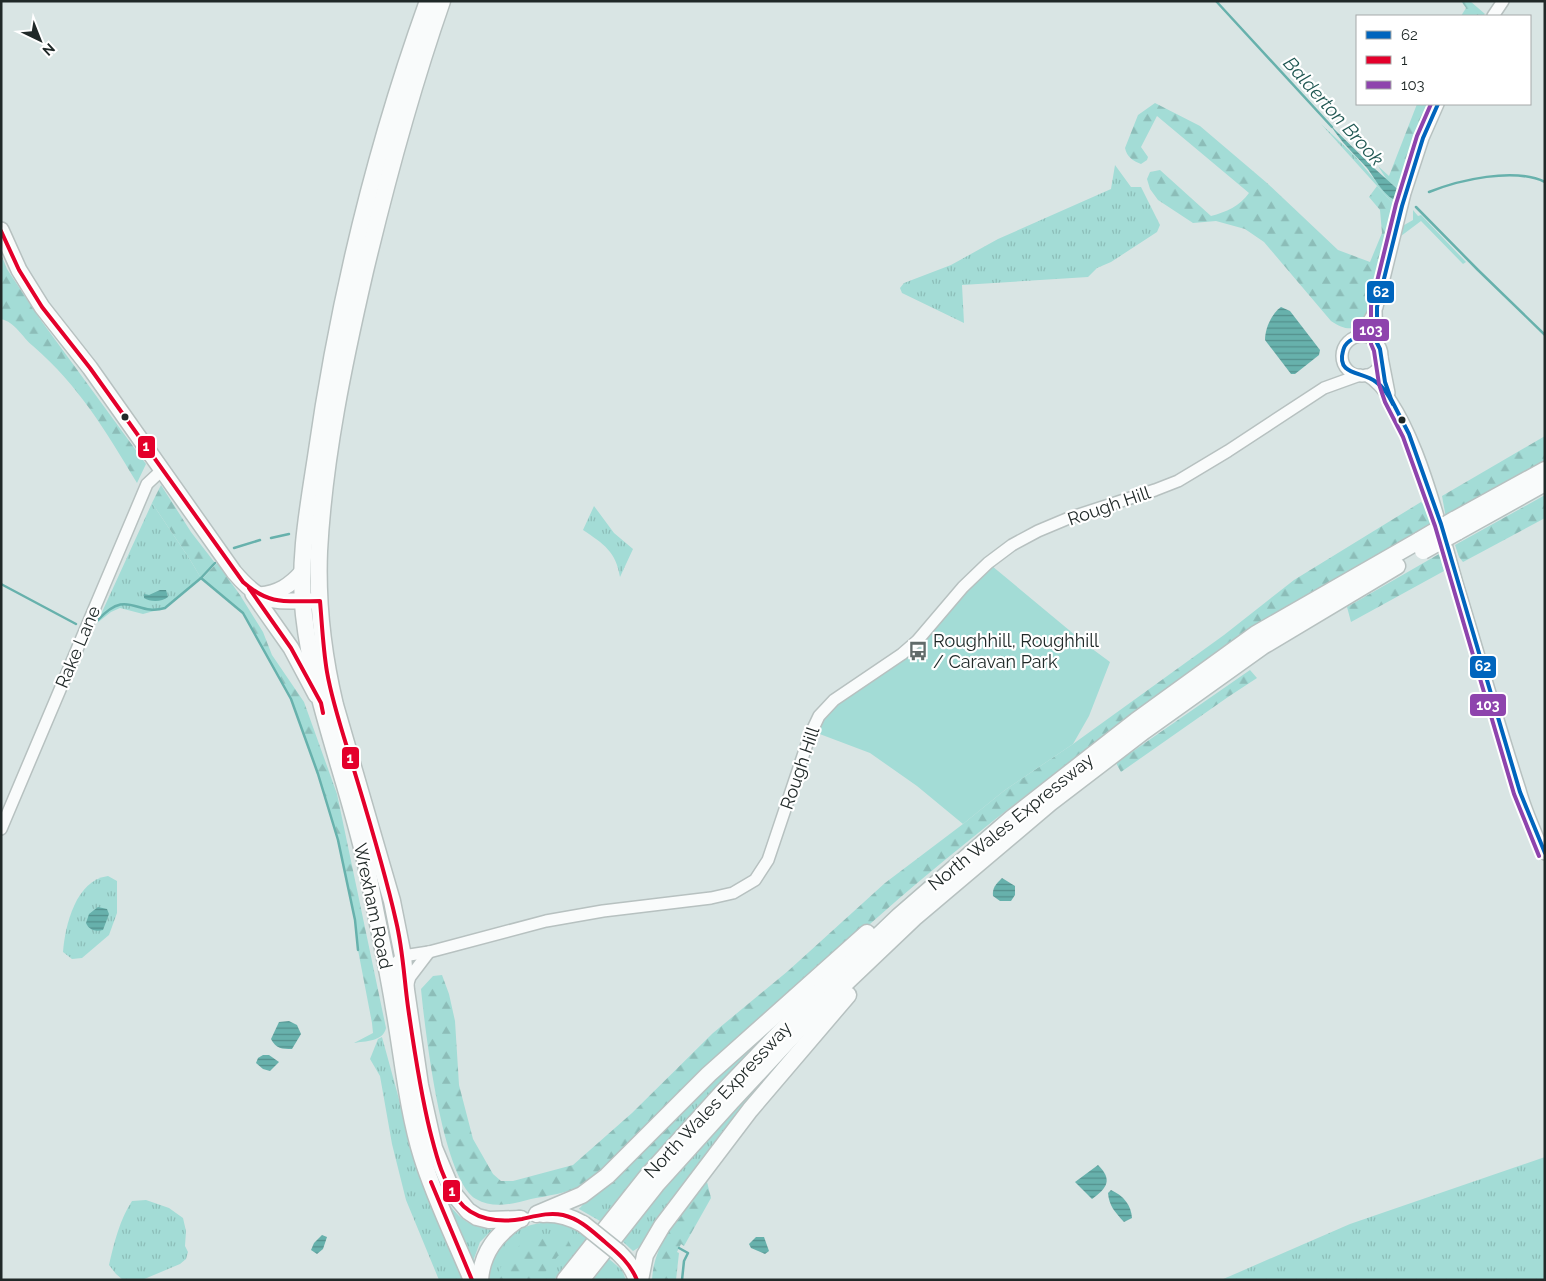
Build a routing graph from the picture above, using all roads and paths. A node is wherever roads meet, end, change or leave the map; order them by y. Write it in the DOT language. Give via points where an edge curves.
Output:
graph roads {
  1 [pos="428,1"];
  2 [pos="442,1"];
  3 [pos="1503,1"];
  4 [pos="1494,15"];
  5 [pos="1438,105"];
  6 [pos="1,230"];
  7 [pos="1376,307"];
  8 [pos="1360,336"];
  9 [pos="1377,343"];
  10 [pos="1381,355"];
  11 [pos="1342,361"];
  12 [pos="1363,375"];
  13 [pos="1324,388"];
  14 [pos="1390,399"];
  15 [pos="162,470"];
  16 [pos="1545,470"];
  17 [pos="1545,484"];
  18 [pos="1455,526"];
  19 [pos="1422,546"];
  20 [pos="302,572"];
  21 [pos="255,593"];
  22 [pos="311,601"];
  23 [pos="321,703"];
  24 [pos="1012,818"];
  25 [pos="1,829"];
  26 [pos="1545,854"];
  27 [pos="942,894"];
  28 [pos="429,952"];
  29 [pos="403,956"];
  30 [pos="406,990"];
  31 [pos="394,1005"];
  32 [pos="537,1214"];
  33 [pos="520,1219"];
  34 [pos="472,1280"];
  35 [pos="480,1280"];
  36 [pos="565,1280"];
  37 [pos="581,1280"];
  38 [pos="639,1280"];
  1 -- 20 [label="highway" via="362,215 328,378"];
  2 -- 22 [label="highway" via="394,154 359,298 341,383"];
  3 -- 4 [label="street"];
  5 -- 7 [label="street" via="1405,193"];
  6 -- 15 [label="main road" via="19,270 42,307"];
  7 -- 8 [label="street"];
  7 -- 9 [label="street"];
  8 -- 9 [label="street"];
  8 -- 11 [label="street" via="1345,345"];
  9 -- 10 [label="street"];
  10 -- 12 [label="street" via="1377,368"];
  10 -- 14 [label="street"];
  11 -- 12 [label="street" via="1349,371"];
  11 -- 13 [label="street, Rough Hill" via="1336,375"];
  12 -- 13 [label="street, Rough Hill"];
  12 -- 14 [label="street" via="1374,380"];
  13 -- 28 [label="street, Rough Hill" via="1185,477 1038,531 988,563 902,654 834,700 819,716 768,860 755,880 733,893 711,898 546,921"];
  14 -- 26 [label="street" via="1409,434 1441,524 1520,792"];
  15 -- 21 [label="main road" via="234,572"];
  15 -- 25 [label="street, Rake Lane" via="147,484"];
  16 -- 18 [label="highway, North Wales Expressway"];
  17 -- 18 [label="highway, North Wales Expressway"];
  18 -- 19 [label="highway, North Wales Expressway, bridge"];
  19 -- 24 [label="highway, North Wales Expressway" via="1256,634"];
  19 -- 27 [label="highway, North Wales Expressway" via="1255,652 1144,731 1050,803"];
  20 -- 21 [label="main road" via="286,588 277,592"];
  20 -- 22 [label="highway"];
  21 -- 22 [label="main road" via="275,601"];
  21 -- 23 [label="main road" via="291,648"];
  22 -- 23 [label="highway, Wrexham Road" via="310,658"];
  22 -- 29 [label="highway, Wrexham Road" via="334,705 392,901"];
  23 -- 31 [label="highway, Wrexham Road" via="354,812"];
  24 -- 32 [label="highway" via="930,879 842,954 709,1074 607,1176 582,1195"];
  24 -- 36 [label="highway, North Wales Expressway" via="898,917 806,1004 648,1174"];
  27 -- 37 [label="highway, North Wales Expressway" via="811,1016 656,1185"];
  27 -- 38 [label="highway" via="869,971 750,1110 662,1226 645,1255"];
  28 -- 29 [label="street, Rough Hill"];
  28 -- 30 [label="street" via="410,977"];
  29 -- 30 [label="highway, Wrexham Road"];
  29 -- 31 [label="street" via="394,968"];
  30 -- 33 [label="highway, Wrexham Road" via="420,1085 434,1148 453,1193 468,1211 478,1217"];
  31 -- 34 [label="highway, Wrexham Road" via="411,1116 422,1158"];
  32 -- 33 [label="highway"];
  32 -- 38 [label="highway, bridge" via="560,1215 583,1224 618,1252"];
  33 -- 35 [label="highway" via="495,1239 483,1263"];
}
